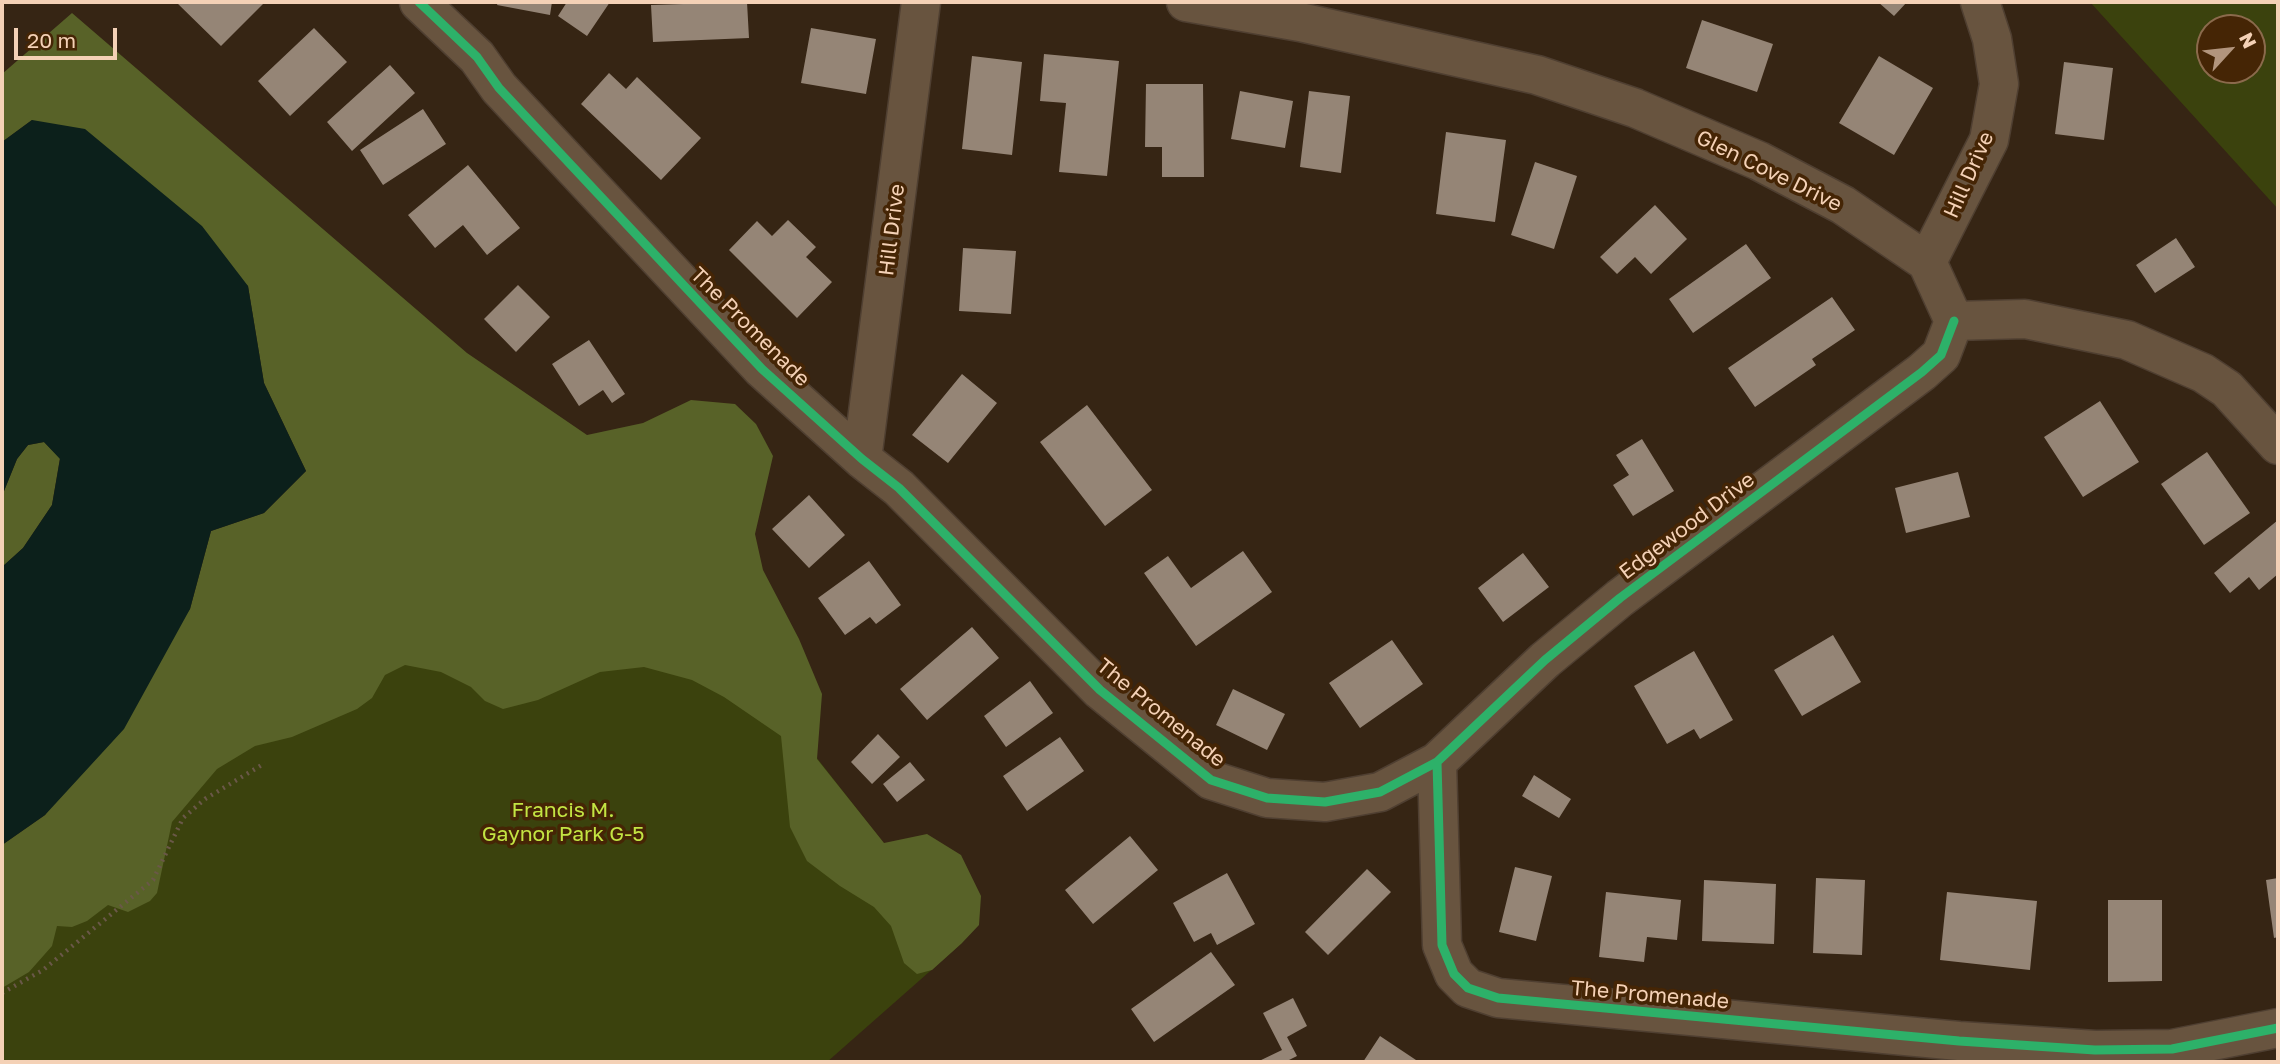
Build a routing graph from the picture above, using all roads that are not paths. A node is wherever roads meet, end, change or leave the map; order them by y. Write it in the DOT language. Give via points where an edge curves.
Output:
graph roads {
  1 [pos="921,2"];
  2 [pos="1186,2"];
  3 [pos="1980,2"];
  4 [pos="423,4"];
  5 [pos="1927,262"];
  6 [pos="1954,321"];
  7 [pos="2278,445"];
  8 [pos="862,459"];
  9 [pos="1437,762"];
  10 [pos="2278,1028"];
  11 [pos="1958,1051"];
  1 -- 8 [label="street, Hill Drive"];
  2 -- 5 [label="street, Glen Cove Drive" via="1300,22 1537,75 1635,108 1759,161 1843,205"];
  3 -- 5 [label="street, Hill Drive" via="1999,84 1989,140"];
  4 -- 8 [label="street, The Promenade" via="762,369"];
  5 -- 6 [label="street"];
  6 -- 7 [label="street" via="2025,318 2127,341 2203,373 2227,389"];
  6 -- 9 [label="street, Edgewood Drive" via="1941,355 1922,372 1620,598 1545,660"];
  8 -- 9 [label="street, The Promenade" via="899,488 1100,690 1211,780 1268,798 1325,802 1380,792"];
  9 -- 11 [label="street, The Promenade" via="1441,945 1454,974 1468,988 1498,998"];
  10 -- 11 [label="street, The Promenade" via="2172,1049"];
}
